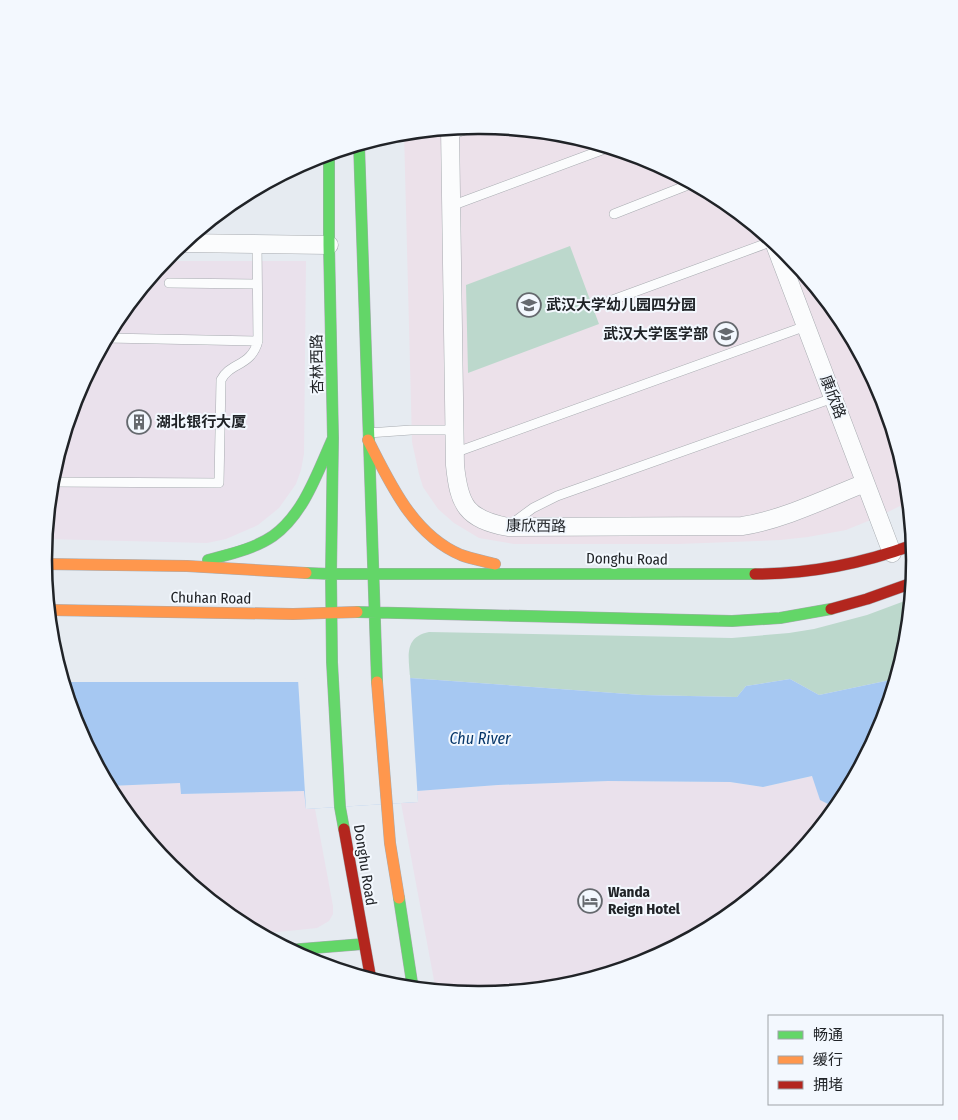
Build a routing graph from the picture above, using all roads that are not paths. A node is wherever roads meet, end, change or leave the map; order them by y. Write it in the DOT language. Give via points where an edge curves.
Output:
graph roads {
  1 [pos="450,134"];
  2 [pos="359,151"];
  3 [pos="599,151"];
  4 [pos="329,161"];
  5 [pos="684,186"];
  6 [pos="451,206"];
  7 [pos="614,214"];
  8 [pos="193,243"];
  9 [pos="257,244"];
  10 [pos="765,244"];
  11 [pos="329,245"];
  12 [pos="779,256"];
  13 [pos="169,283"];
  14 [pos="256,284"];
  15 [pos="607,302"];
  16 [pos="806,326"];
  17 [pos="115,338"];
  18 [pos="258,341"];
  19 [pos="833,398"];
  20 [pos="453,430"];
  21 [pos="368,436"];
  22 [pos="333,438"];
  23 [pos="454,453"];
  24 [pos="60,482"];
  25 [pos="865,483"];
  26 [pos="508,527"];
  27 [pos="906,547"];
  28 [pos="892,553"];
  29 [pos="52,564"];
  30 [pos="187,566"];
  31 [pos="331,574"];
  32 [pos="372,574"];
  33 [pos="555,574"];
  34 [pos="905,586"];
  35 [pos="55,610"];
  36 [pos="374,611"];
  37 [pos="331,612"];
  38 [pos="363,944"];
  39 [pos="304,949"];
  40 [pos="369,972"];
  41 [pos="412,981"];
  1 -- 6 [label="street, 康欣西路"];
  2 -- 21 [label="main road"];
  3 -- 6 [label="lane"];
  4 -- 11 [label="main road, 杏林西路"];
  5 -- 7 [label="lane"];
  6 -- 20 [label="street, 康欣西路"];
  8 -- 9 [label="street"];
  9 -- 11 [label="street"];
  9 -- 14 [label="lane"];
  10 -- 15 [label="lane"];
  11 -- 22 [label="main road, 杏林西路"];
  12 -- 16 [label="street, 康欣路"];
  13 -- 14 [label="lane"];
  14 -- 18 [label="lane"];
  16 -- 19 [label="street, 康欣路"];
  16 -- 23 [label="lane"];
  17 -- 18 [label="lane"];
  18 -- 24 [label="lane" via="251,357 221,380 219,483"];
  19 -- 25 [label="street, 康欣路"];
  19 -- 26 [label="lane" via="557,496 533,508"];
  20 -- 21 [label="lane" via="411,430"];
  20 -- 23 [label="street, 康欣西路"];
  21 -- 32 [label="main road"];
  21 -- 33 [label="main road" via="392,486 411,514 446,548 494,564"];
  22 -- 30 [label="main road" via="304,499 278,531 240,551"];
  22 -- 31 [label="main road, 杏林西路"];
  23 -- 26 [label="street, 康欣西路" via="457,487 468,510 482,520"];
  25 -- 26 [label="street, 康欣西路" via="773,518 742,526"];
  25 -- 28 [label="street, 康欣路"];
  27 -- 28 [label="main road, Donghu Road"];
  28 -- 33 [label="main road, Donghu Road" via="836,569 804,573"];
  29 -- 30 [label="main road, Chuhan Road"];
  30 -- 31 [label="main road, Chuhan Road"];
  31 -- 32 [label="main road, Chuhan Road"];
  31 -- 37 [label="main road, Donghu Road"];
  32 -- 33 [label="main road, Donghu Road"];
  32 -- 36 [label="main road, Donghu Road"];
  34 -- 36 [label="main road" via="819,612 762,620"];
  35 -- 37 [label="main road, Chuhan Road"];
  36 -- 37 [label="main road, Chuhan Road"];
  36 -- 41 [label="main road, Donghu Road" via="386,804"];
  37 -- 38 [label="main road, Donghu Road" via="340,807"];
  38 -- 39 [label="main road"];
  38 -- 40 [label="main road, Donghu Road"];
}
